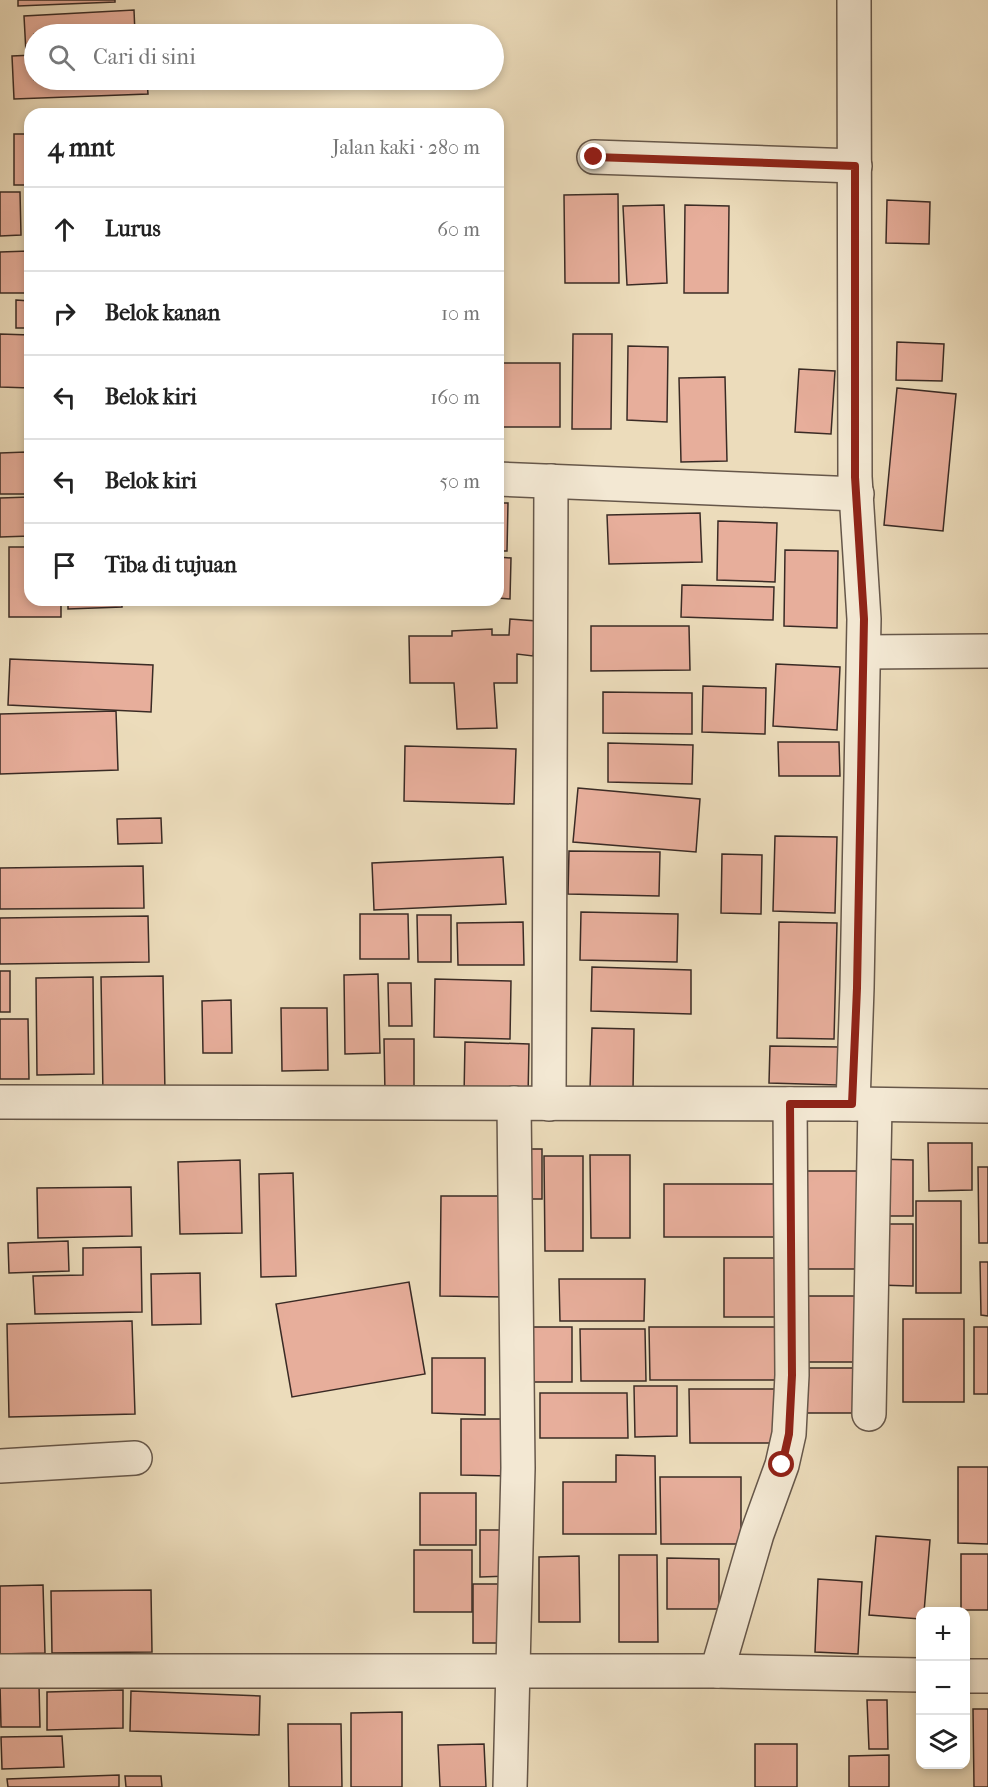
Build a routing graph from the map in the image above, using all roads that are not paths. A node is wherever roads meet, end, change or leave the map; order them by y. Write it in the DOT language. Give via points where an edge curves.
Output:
graph roads {
  1 [pos="854,0"];
  2 [pos="594,157"];
  3 [pos="855,166"];
  4 [pos="504,479"];
  5 [pos="551,482"];
  6 [pos="856,494"];
  7 [pos="988,651"];
  8 [pos="864,652"];
  9 [pos="0,1102"];
  10 [pos="514,1103"];
  11 [pos="549,1104"];
  12 [pos="790,1104"];
  13 [pos="864,1104"];
  14 [pos="988,1106"];
  15 [pos="869,1414"];
  16 [pos="135,1458"];
  17 [pos="0,1466"];
  18 [pos="0,1671"];
  19 [pos="512,1671"];
  20 [pos="717,1671"];
  21 [pos="916,1675"];
  22 [pos="970,1676"];
  23 [pos="988,1676"];
  24 [pos="510,1787"];
  1 -- 3 [label="street"];
  2 -- 3 [label="street"];
  3 -- 6 [label="street"];
  4 -- 5 [label="street"];
  5 -- 6 [label="street"];
  5 -- 11 [label="street"];
  6 -- 8 [label="street"];
  7 -- 8 [label="street"];
  8 -- 13 [label="street" via="857,988"];
  9 -- 10 [label="street"];
  10 -- 11 [label="street"];
  10 -- 19 [label="street" via="518,1468"];
  11 -- 12 [label="street"];
  12 -- 13 [label="street"];
  12 -- 20 [label="street" via="789,1434"];
  13 -- 14 [label="street"];
  13 -- 15 [label="street"];
  16 -- 17 [label="street"];
  18 -- 19 [label="street"];
  19 -- 20 [label="street"];
  19 -- 24 [label="street"];
  20 -- 21 [label="street"];
  22 -- 23 [label="street"];
}
